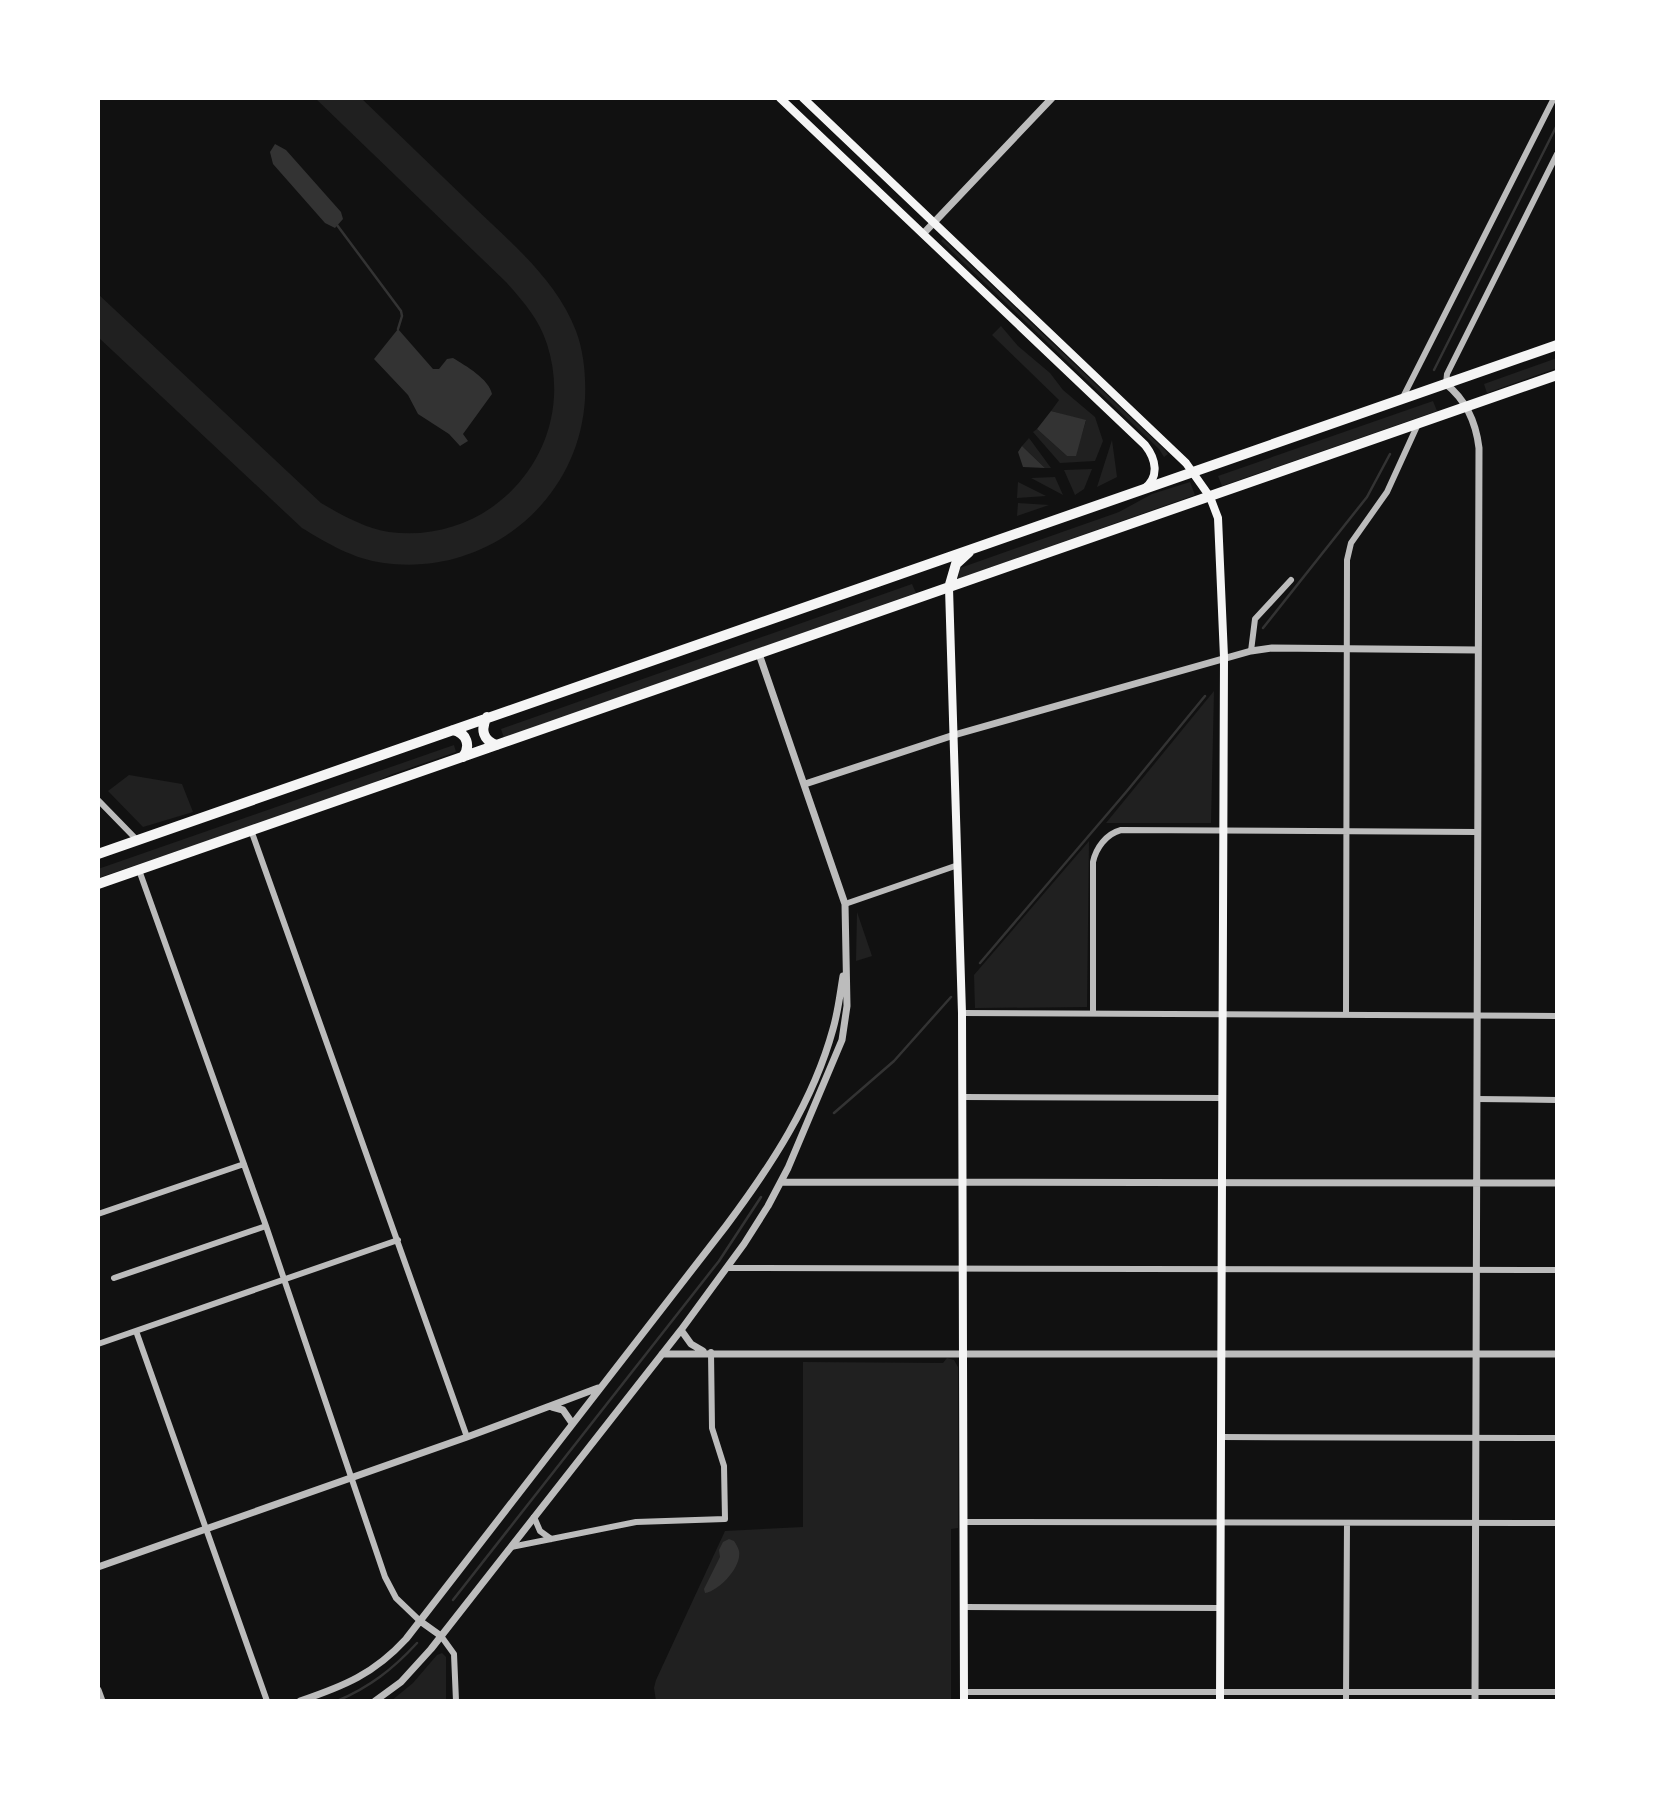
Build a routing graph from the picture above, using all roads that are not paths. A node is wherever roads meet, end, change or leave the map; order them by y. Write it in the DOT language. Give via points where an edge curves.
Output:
graph roads {
  1 [pos="780,98"];
  2 [pos="803,98"];
  3 [pos="1052,98"];
  4 [pos="1554,98"];
  5 [pos="1557,154"];
  6 [pos="934,222"];
  7 [pos="923,234"];
  8 [pos="1557,345"];
  9 [pos="1557,375"];
  10 [pos="1446,384"];
  11 [pos="1402,399"];
  12 [pos="1466,407"];
  13 [pos="1418,424"];
  14 [pos="1193,471"];
  15 [pos="1143,489"];
  16 [pos="1210,496"];
  17 [pos="972,549"];
  18 [pos="1291,580"];
  19 [pos="949,588"];
  20 [pos="1347,649"];
  21 [pos="1251,650"];
  22 [pos="1478,650"];
  23 [pos="759,654"];
  24 [pos="1224,657"];
  25 [pos="487,717"];
  26 [pos="453,730"];
  27 [pos="954,735"];
  28 [pos="497,745"];
  29 [pos="463,757"];
  30 [pos="805,784"];
  31 [pos="98,800"];
  32 [pos="251,830"];
  33 [pos="1224,831"];
  34 [pos="1346,831"];
  35 [pos="1478,832"];
  36 [pos="138,840"];
  37 [pos="98,854"];
  38 [pos="958,864"];
  39 [pos="139,870"];
  40 [pos="98,884"];
  41 [pos="845,904"];
  42 [pos="846,961"];
  43 [pos="962,1013"];
  44 [pos="1093,1013"];
  45 [pos="1223,1014"];
  46 [pos="1346,1015"];
  47 [pos="1477,1015"];
  48 [pos="1557,1016"];
  49 [pos="963,1097"];
  50 [pos="1222,1098"];
  51 [pos="1477,1100"];
  52 [pos="1557,1100"];
  53 [pos="244,1164"];
  54 [pos="780,1182"];
  55 [pos="964,1183"];
  56 [pos="1222,1183"];
  57 [pos="1476,1183"];
  58 [pos="1557,1184"];
  59 [pos="98,1213"];
  60 [pos="266,1226"];
  61 [pos="398,1240"];
  62 [pos="727,1268"];
  63 [pos="964,1268"];
  64 [pos="1222,1269"];
  65 [pos="1476,1270"];
  66 [pos="1557,1270"];
  67 [pos="114,1278"];
  68 [pos="284,1280"];
  69 [pos="681,1330"];
  70 [pos="136,1331"];
  71 [pos="98,1344"];
  72 [pos="710,1352"];
  73 [pos="965,1353"];
  74 [pos="1221,1353"];
  75 [pos="1476,1353"];
  76 [pos="662,1354"];
  77 [pos="1557,1354"];
  78 [pos="598,1388"];
  79 [pos="551,1407"];
  80 [pos="572,1423"];
  81 [pos="467,1437"];
  82 [pos="1221,1437"];
  83 [pos="1476,1438"];
  84 [pos="1557,1438"];
  85 [pos="350,1478"];
  86 [pos="534,1517"];
  87 [pos="964,1522"];
  88 [pos="1221,1522"];
  89 [pos="1346,1523"];
  90 [pos="1476,1523"];
  91 [pos="1557,1523"];
  92 [pos="207,1529"];
  93 [pos="553,1539"];
  94 [pos="510,1546"];
  95 [pos="98,1567"];
  96 [pos="964,1607"];
  97 [pos="1220,1608"];
  98 [pos="420,1620"];
  99 [pos="441,1636"];
  100 [pos="1346,1692"];
  101 [pos="1557,1692"];
  102 [pos="964,1696"];
  103 [pos="1220,1696"];
  104 [pos="1475,1697"];
  105 [pos="377,1700"];
  106 [pos="267,1701"];
  107 [pos="300,1701"];
  108 [pos="456,1701"];
  109 [pos="1346,1701"];
  1 -- 7 [label="main road"];
  2 -- 6 [label="main road"];
  3 -- 6 [label="street"];
  4 -- 11 [label="street"];
  5 -- 10 [label="street" via="1447,373"];
  6 -- 7 [label="street"];
  6 -- 14 [label="main road"];
  7 -- 15 [label="main road" via="1145,445 1153,456 1155,471"];
  8 -- 10 [label="highway"];
  9 -- 12 [label="highway"];
  10 -- 11 [label="highway"];
  10 -- 12 [label="street"];
  11 -- 14 [label="highway"];
  12 -- 13 [label="highway"];
  12 -- 22 [label="street" via="1479,448"];
  13 -- 16 [label="highway"];
  13 -- 20 [label="street" via="1387,492 1351,543"];
  14 -- 15 [label="highway"];
  14 -- 16 [label="main road"];
  15 -- 17 [label="highway"];
  16 -- 19 [label="highway"];
  16 -- 24 [label="main road" via="1218,518"];
  17 -- 19 [label="highway" via="956,564"];
  17 -- 25 [label="highway"];
  18 -- 21 [label="street" via="1255,619"];
  19 -- 23 [label="highway"];
  19 -- 27 [label="main road"];
  20 -- 21 [label="street"];
  20 -- 22 [label="street"];
  20 -- 34 [label="street"];
  21 -- 24 [label="street"];
  22 -- 35 [label="street"];
  23 -- 28 [label="highway"];
  23 -- 30 [label="street"];
  24 -- 27 [label="street"];
  24 -- 33 [label="main road"];
  25 -- 26 [label="highway"];
  25 -- 28 [label="highway" via="483,733"];
  26 -- 29 [label="highway" via="467,741"];
  26 -- 36 [label="highway"];
  27 -- 30 [label="street"];
  27 -- 38 [label="main road"];
  28 -- 29 [label="highway"];
  29 -- 32 [label="highway"];
  30 -- 41 [label="street"];
  31 -- 36 [label="street"];
  32 -- 39 [label="highway"];
  32 -- 61 [label="street"];
  33 -- 34 [label="street"];
  33 -- 44 [label="street" via="1121,830 1101,844 1093,862"];
  33 -- 45 [label="main road"];
  34 -- 35 [label="street"];
  34 -- 46 [label="street"];
  35 -- 47 [label="street"];
  36 -- 37 [label="highway"];
  38 -- 41 [label="street"];
  38 -- 43 [label="main road"];
  39 -- 40 [label="highway"];
  39 -- 53 [label="street"];
  41 -- 42 [label="street"];
  42 -- 54 [label="street" via="842,1040"];
  42 -- 78 [label="street" via="828,1045 788,1135 758,1183"];
  43 -- 44 [label="street"];
  43 -- 49 [label="main road"];
  44 -- 45 [label="street"];
  45 -- 46 [label="street"];
  45 -- 50 [label="main road"];
  46 -- 47 [label="street"];
  47 -- 48 [label="street"];
  47 -- 51 [label="street"];
  49 -- 50 [label="street"];
  49 -- 55 [label="main road"];
  50 -- 56 [label="main road"];
  51 -- 52 [label="street"];
  51 -- 57 [label="street"];
  53 -- 59 [label="street"];
  53 -- 60 [label="street"];
  54 -- 55 [label="street"];
  54 -- 62 [label="street" via="759,1223"];
  55 -- 56 [label="street"];
  55 -- 63 [label="main road"];
  56 -- 57 [label="street"];
  56 -- 64 [label="main road"];
  57 -- 58 [label="street"];
  57 -- 65 [label="street"];
  60 -- 67 [label="street"];
  60 -- 68 [label="street"];
  61 -- 68 [label="street"];
  61 -- 81 [label="street"];
  62 -- 63 [label="street"];
  62 -- 69 [label="street"];
  63 -- 64 [label="street"];
  63 -- 73 [label="main road"];
  64 -- 65 [label="street"];
  64 -- 74 [label="main road"];
  65 -- 66 [label="street"];
  65 -- 75 [label="street"];
  68 -- 70 [label="street"];
  68 -- 85 [label="street"];
  69 -- 72 [label="street" via="696,1347"];
  69 -- 76 [label="street"];
  70 -- 71 [label="street"];
  70 -- 92 [label="street"];
  72 -- 73 [label="street"];
  72 -- 76 [label="street"];
  72 -- 93 [label="street" via="712,1429 724,1466 725,1519 636,1522"];
  73 -- 74 [label="street"];
  73 -- 87 [label="main road"];
  74 -- 75 [label="street"];
  74 -- 82 [label="main road"];
  75 -- 77 [label="street"];
  75 -- 83 [label="street"];
  76 -- 86 [label="street"];
  78 -- 79 [label="street"];
  78 -- 80 [label="street"];
  79 -- 80 [label="street" via="564,1410"];
  79 -- 81 [label="street"];
  80 -- 98 [label="street"];
  81 -- 85 [label="street"];
  82 -- 83 [label="street"];
  82 -- 88 [label="main road"];
  83 -- 84 [label="street"];
  83 -- 90 [label="street"];
  85 -- 92 [label="street"];
  85 -- 98 [label="street" via="388,1585"];
  86 -- 93 [label="street" via="540,1531"];
  86 -- 94 [label="street"];
  87 -- 88 [label="street"];
  87 -- 96 [label="main road"];
  88 -- 89 [label="street"];
  88 -- 97 [label="main road"];
  89 -- 90 [label="street"];
  89 -- 100 [label="street"];
  90 -- 91 [label="street"];
  90 -- 104 [label="street"];
  92 -- 95 [label="street"];
  92 -- 106 [label="street"];
  93 -- 94 [label="street"];
  94 -- 99 [label="street"];
  96 -- 97 [label="street"];
  96 -- 102 [label="main road"];
  97 -- 103 [label="main road"];
  98 -- 99 [label="street"];
  98 -- 107 [label="street" via="390,1655 364,1675"];
  99 -- 105 [label="street" via="411,1672"];
  99 -- 108 [label="street" via="454,1654"];
  100 -- 103 [label="street"];
  100 -- 104 [label="street"];
  100 -- 109 [label="street"];
  101 -- 104 [label="street"];
  102 -- 103 [label="street"];
}
